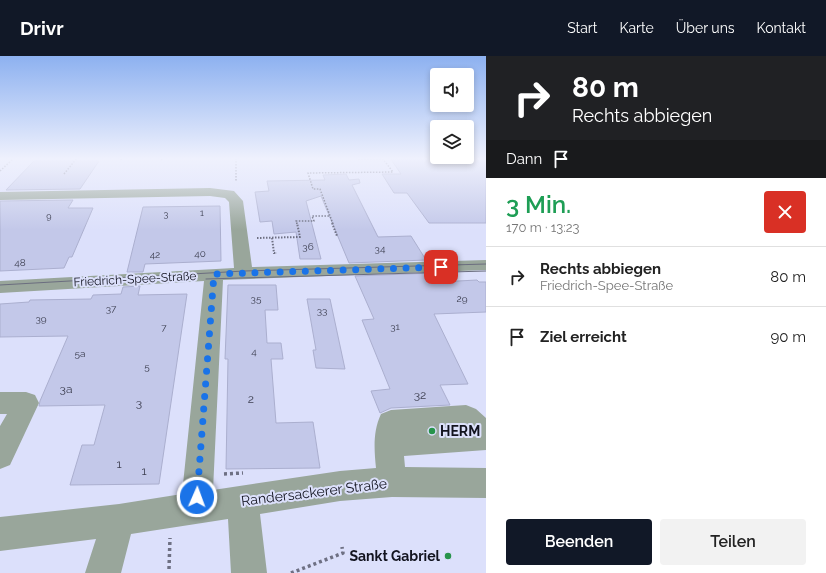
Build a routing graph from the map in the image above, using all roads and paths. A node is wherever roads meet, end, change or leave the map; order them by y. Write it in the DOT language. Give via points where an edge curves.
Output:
graph roads {
  1 [pos="236,182"];
  2 [pos="311,182"];
  3 [pos="0,196"];
  4 [pos="233,196"];
  5 [pos="329,216"];
  6 [pos="256,231"];
  7 [pos="337,236"];
  8 [pos="272,238"];
  9 [pos="277,253"];
  10 [pos="486,266"];
  11 [pos="244,273"];
  12 [pos="214,274"];
  13 [pos="0,287"];
  14 [pos="0,403"];
  15 [pos="486,436"];
  16 [pos="0,455"];
  17 [pos="392,482"];
  18 [pos="486,483"];
  19 [pos="243,501"];
  20 [pos="184,510"];
  21 [pos="119,520"];
  22 [pos="0,534"];
  23 [pos="342,547"];
  24 [pos="169,569"];
  25 [pos="103,573"];
  26 [pos="249,573"];
  27 [pos="291,573"];
  1 -- 4 [label="path" via="236,192"];
  2 -- 5 [label="path" via="313,189 320,189"];
  3 -- 4 [label="street" via="210,192"];
  4 -- 11 [label="street" via="236,201"];
  5 -- 7 [label="path"];
  5 -- 8 [label="path" via="312,216 314,221 296,221 300,238"];
  6 -- 8 [label="path" via="256,238"];
  8 -- 9 [label="path" via="274,253"];
  10 -- 11 [label="street, Friedrich-Spee-Straße"];
  11 -- 12 [label="street, Friedrich-Spee-Straße"];
  12 -- 13 [label="street, Friedrich-Spee-Straße"];
  12 -- 20 [label="street" via="198,468"];
  14 -- 16 [label="street" via="26,403"];
  15 -- 17 [label="street" via="388,444"];
  17 -- 18 [label="street, Randersackerer Straße"];
  17 -- 19 [label="street, Randersackerer Straße" via="340,486"];
  19 -- 20 [label="street, Randersackerer Straße"];
  19 -- 26 [label="street"];
  20 -- 21 [label="street, Randersackerer Straße"];
  20 -- 24 [label="path"];
  21 -- 22 [label="street, Randersackerer Straße"];
  21 -- 25 [label="street"];
  23 -- 27 [label="path" via="343,553"];
}
